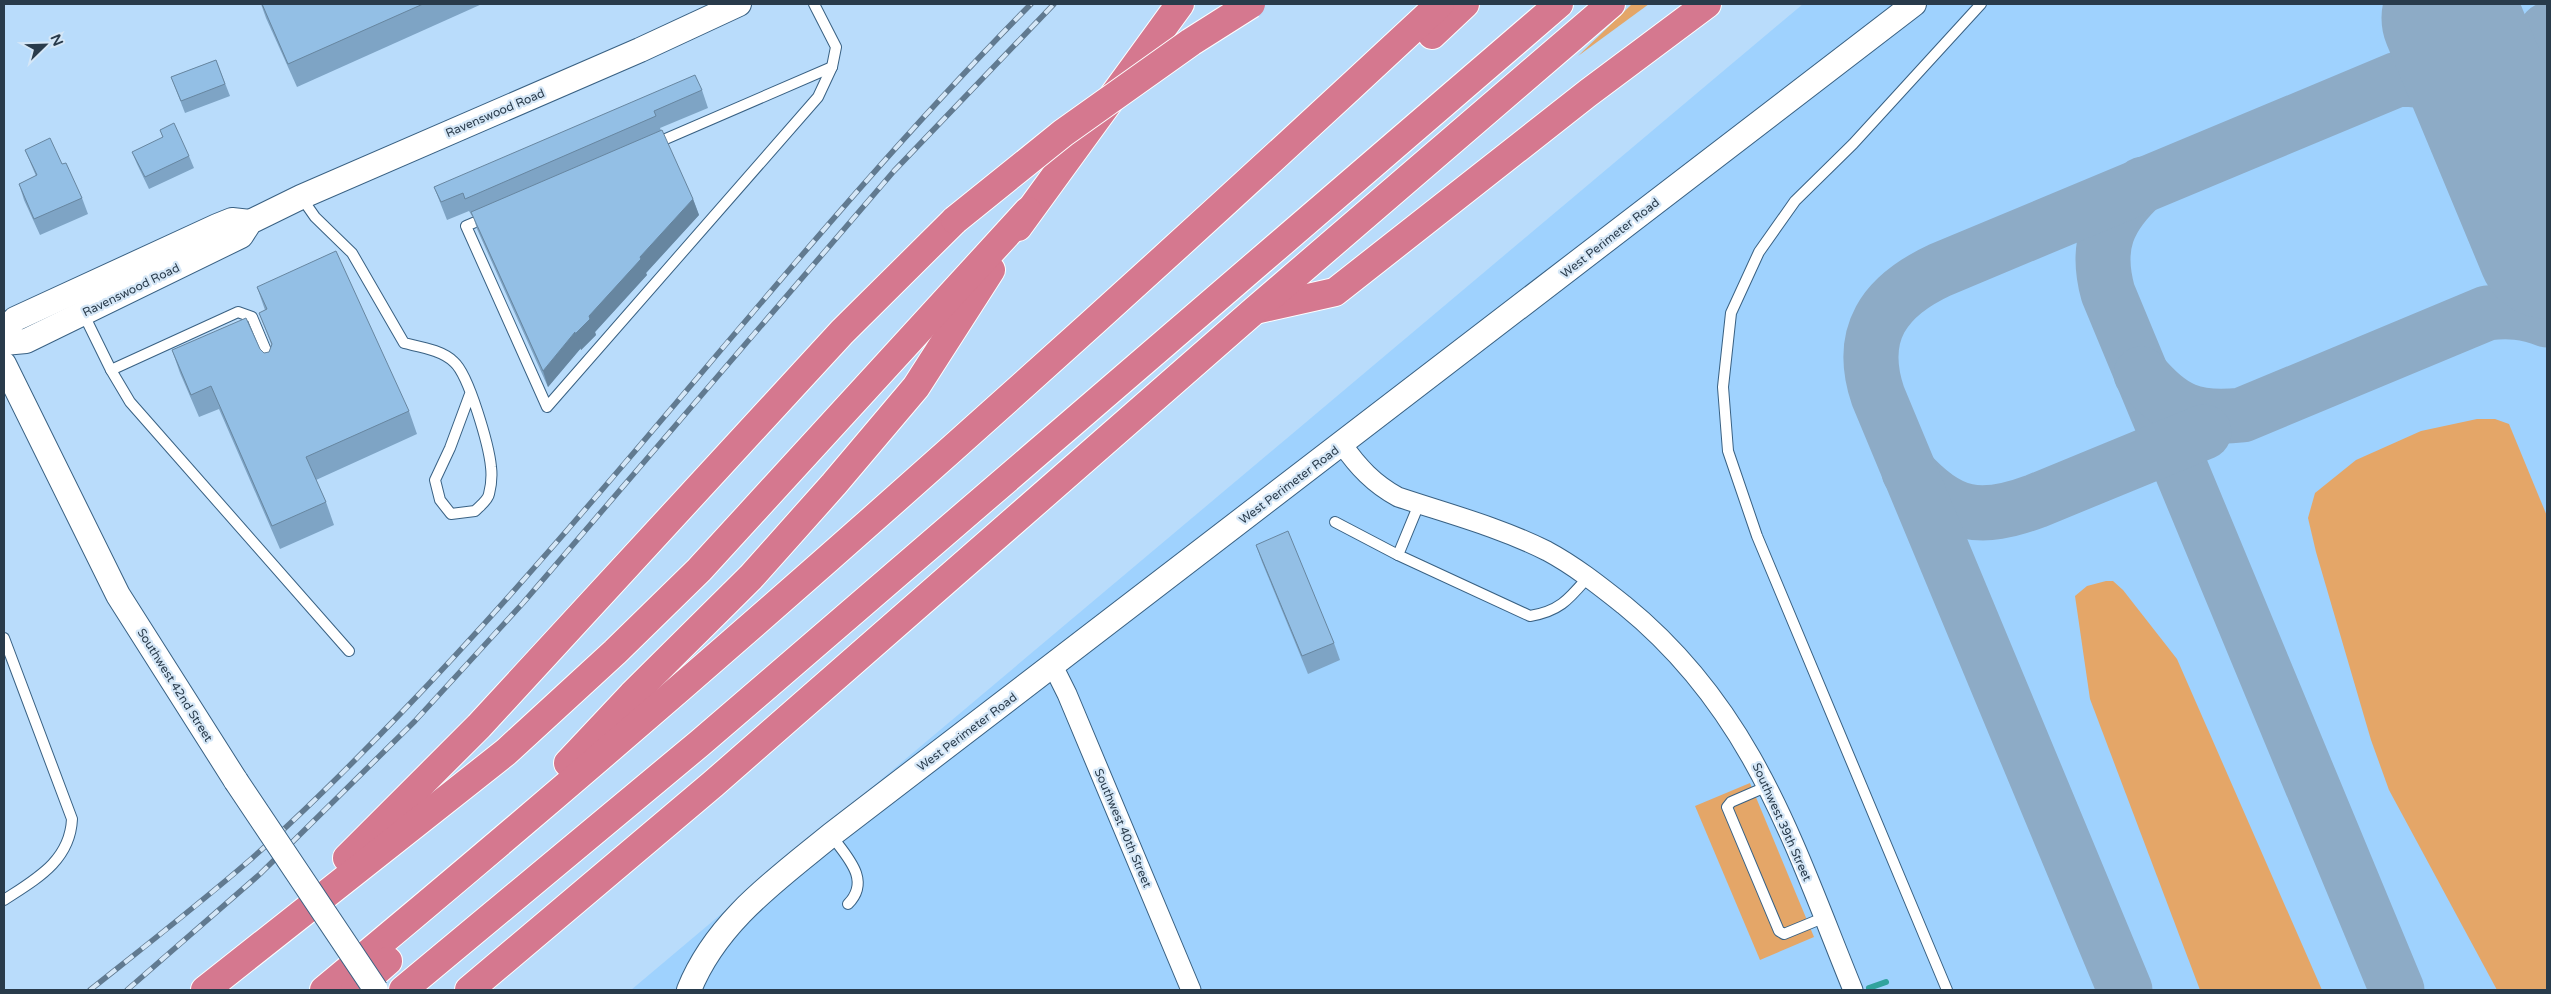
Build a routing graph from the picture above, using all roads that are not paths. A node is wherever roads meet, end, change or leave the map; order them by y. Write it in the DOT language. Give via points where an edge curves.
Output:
graph roads {
  1 [pos="739,4"];
  2 [pos="814,4"];
  3 [pos="1180,4"];
  4 [pos="1251,4"];
  5 [pos="1440,4"];
  6 [pos="1465,4"];
  7 [pos="1559,4"];
  8 [pos="1611,4"];
  9 [pos="1707,4"];
  10 [pos="1914,4"];
  11 [pos="1982,4"];
  12 [pos="832,67"];
  13 [pos="640,150"];
  14 [pos="301,197"];
  15 [pos="1028,211"];
  16 [pos="494,214"];
  17 [pos="250,222"];
  18 [pos="1255,310"];
  19 [pos="82,313"];
  20 [pos="4,332"];
  21 [pos="4,342"];
  22 [pos="4,364"];
  23 [pos="274,369"];
  24 [pos="111,370"];
  25 [pos="470,394"];
  26 [pos="1342,444"];
  27 [pos="1418,504"];
  28 [pos="1335,522"];
  29 [pos="1398,555"];
  30 [pos="1588,577"];
  31 [pos="4,638"];
  32 [pos="348,651"];
  33 [pos="1052,666"];
  34 [pos="1768,786"];
  35 [pos="831,836"];
  36 [pos="466,873"];
  37 [pos="4,900"];
  38 [pos="848,904"];
  39 [pos="1824,918"];
  40 [pos="255,949"];
  41 [pos="205,990"];
  42 [pos="324,990"];
  43 [pos="355,990"];
  44 [pos="376,990"];
  45 [pos="403,990"];
  46 [pos="469,990"];
  47 [pos="689,990"];
  48 [pos="1191,990"];
  49 [pos="1853,990"];
  50 [pos="1947,990"];
  1 -- 14 [label="street, Ravenswood Road"];
  2 -- 12 [label="lane" via="836,47"];
  3 -- 15 [label="highway"];
  4 -- 40 [label="highway, bridge" via="1191,42 1063,133 955,220 842,332 480,726"];
  5 -- 36 [label="highway" via="927,471"];
  6 -- 43 [label="highway" via="959,465"];
  7 -- 45 [label="highway" via="716,730"];
  8 -- 18 [label="highway"];
  9 -- 18 [label="highway" via="1334,292"];
  10 -- 26 [label="street, West Perimeter Road"];
  11 -- 50 [label="lane" via="1795,201 1759,252 1731,313 1723,387 1728,451 1757,536"];
  12 -- 13 [label="lane"];
  12 -- 16 [label="lane" via="818,97 547,407 466,226"];
  14 -- 17 [label="street, Ravenswood Road"];
  14 -- 25 [label="lane" via="315,218 352,252 404,342 433,350 455,362"];
  15 -- 36 [label="highway" via="916,387 841,476 751,577 632,695"];
  15 -- 40 [label="highway" via="699,570 615,652 506,752"];
  17 -- 19 [label="street, Ravenswood Road" via="241,236"];
  17 -- 20 [label="street, Ravenswood Road" via="232,220 217,226 15,319"];
  18 -- 46 [label="highway" via="720,778"];
  19 -- 21 [label="street, Ravenswood Road" via="26,341"];
  19 -- 24 [label="lane"];
  22 -- 44 [label="street, Southwest 42nd Street, bridge" via="118,595 236,781"];
  23 -- 24 [label="lane" via="252,317 238,312"];
  24 -- 32 [label="lane" via="130,402"];
  25 -- 25 [label="lane" via="492,468 489,496 475,511 451,514 440,500 435,480"];
  26 -- 27 [label="street, Southwest 39th Street" via="1377,484"];
  26 -- 33 [label="street, West Perimeter Road"];
  27 -- 29 [label="lane"];
  27 -- 30 [label="street, Southwest 39th Street" via="1464,516 1517,538 1547,551"];
  28 -- 29 [label="lane"];
  29 -- 30 [label="lane" via="1530,616 1547,613 1565,604"];
  30 -- 34 [label="street, Southwest 39th Street" via="1653,630 1694,672 1733,725"];
  31 -- 37 [label="lane" via="72,819 71,834 62,855 45,873"];
  33 -- 35 [label="street, West Perimeter Road"];
  33 -- 48 [label="street, Southwest 40th Street" via="1067,694"];
  34 -- 39 [label="street, Southwest 39th Street"];
  34 -- 39 [label="lane" via="1731,802 1727,807 1779,931 1784,934"];
  35 -- 38 [label="lane" via="857,874 857,893"];
  35 -- 47 [label="street, West Perimeter Road" via="726,926 712,944"];
  36 -- 42 [label="highway"];
  39 -- 49 [label="street, Southwest 39th Street"];
  40 -- 41 [label="highway"];
}
